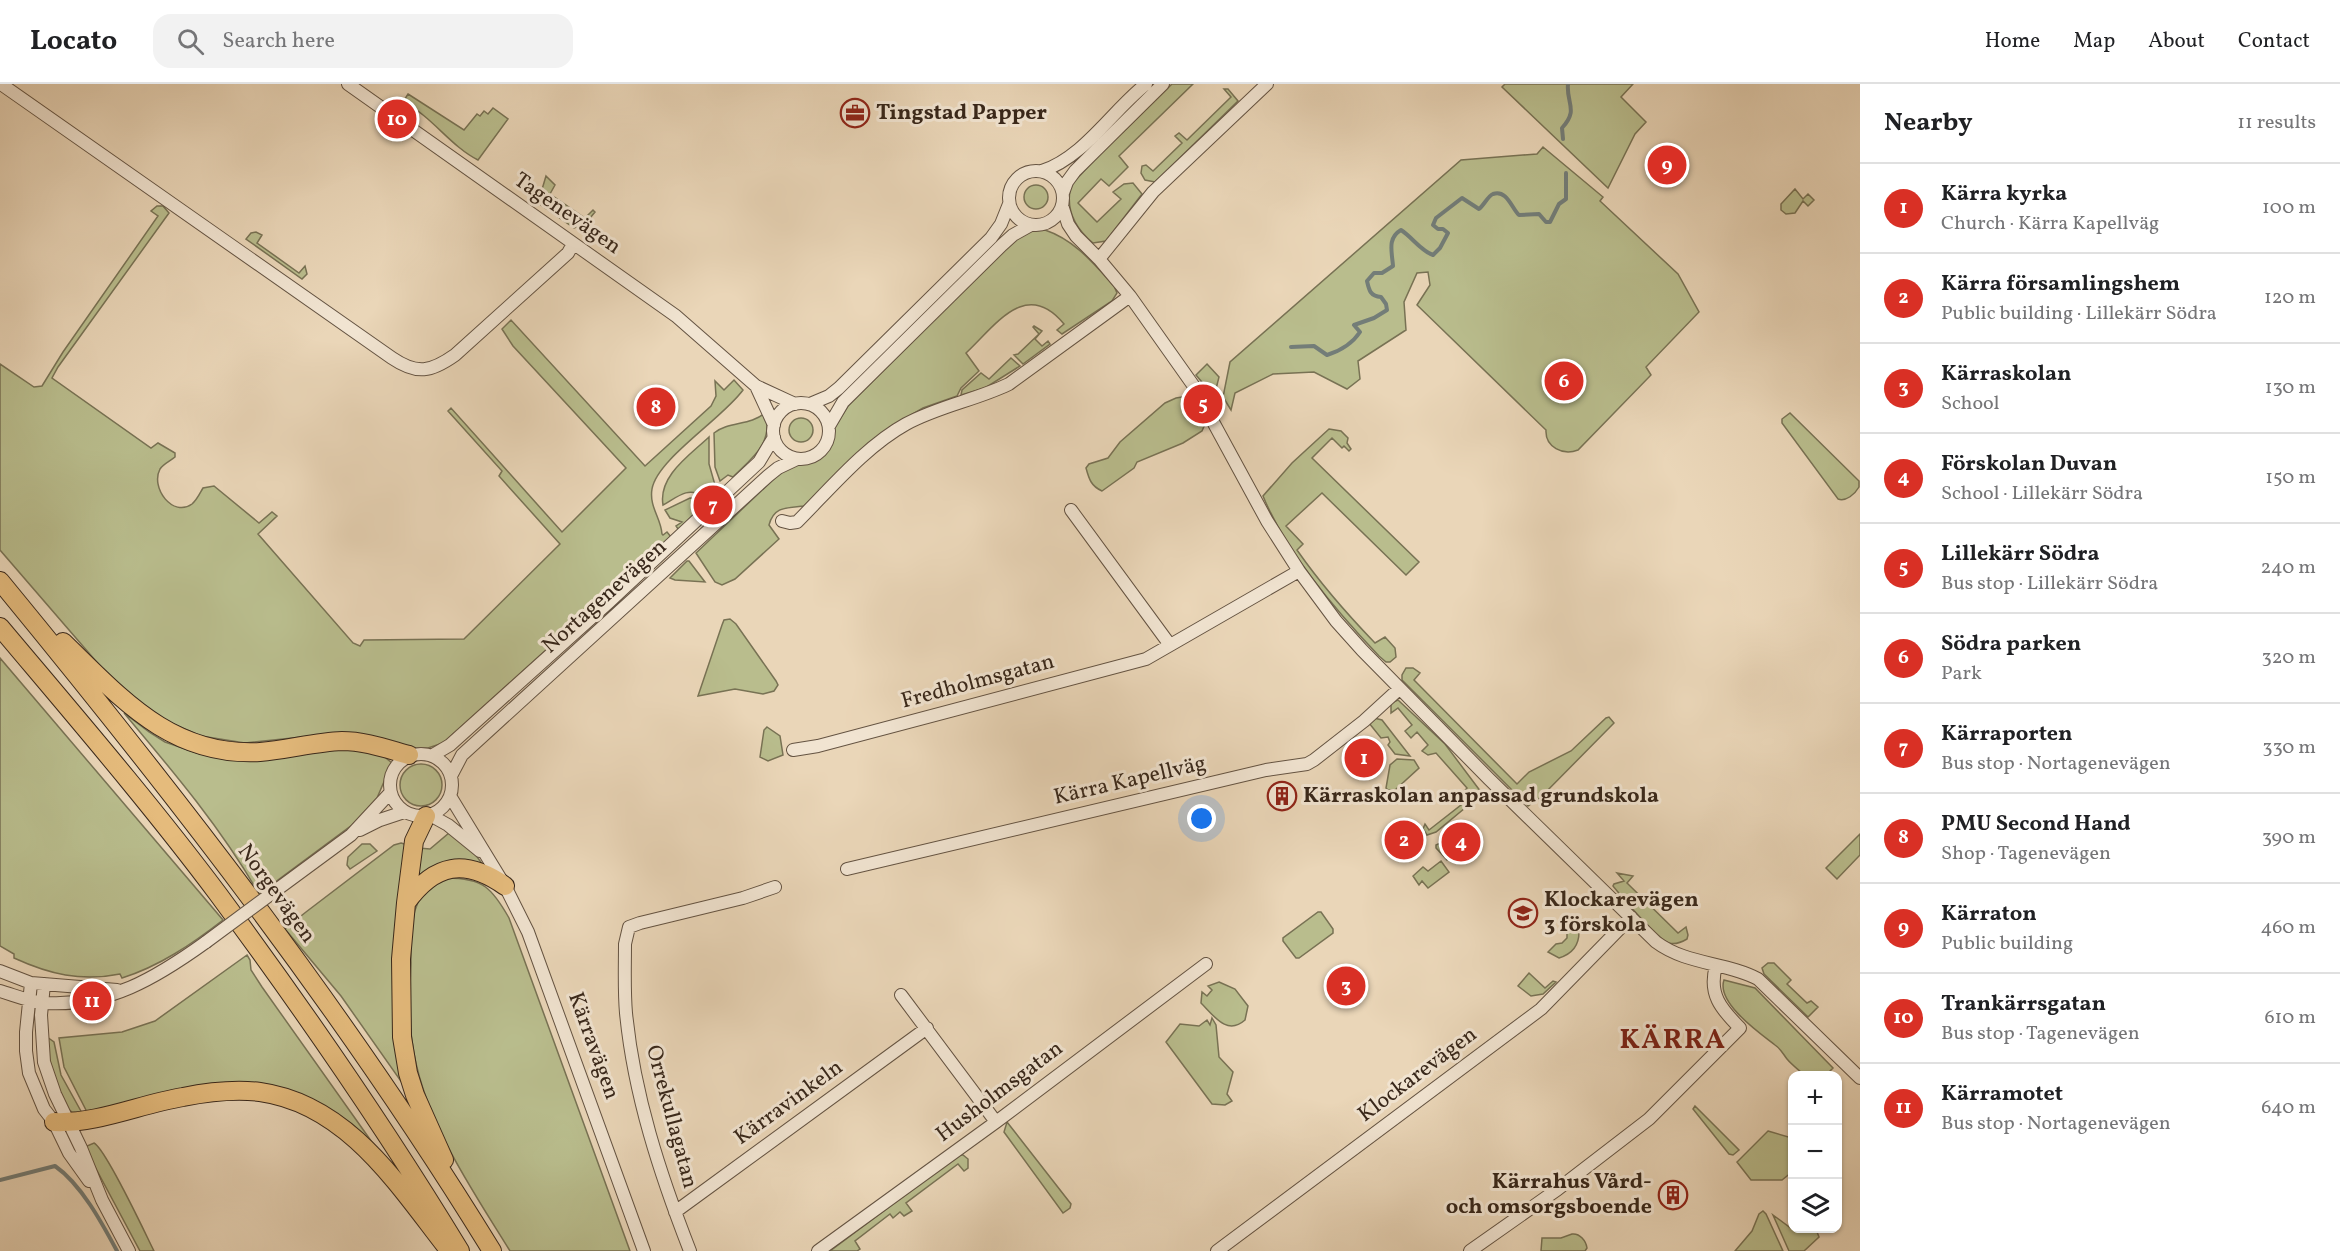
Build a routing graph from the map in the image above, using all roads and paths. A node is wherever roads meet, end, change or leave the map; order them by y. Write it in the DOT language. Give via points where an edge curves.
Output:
graph roads {
  1 [pos="1,84"];
  2 [pos="348,84"];
  3 [pos="1146,84"];
  4 [pos="1163,84"];
  5 [pos="1267,84"];
  6 [pos="1042,171"];
  7 [pos="1063,199"];
  8 [pos="1009,204"];
  9 [pos="1037,225"];
  10 [pos="1076,236"];
  11 [pos="573,244"];
  12 [pos="1099,259"];
  13 [pos="1130,296"];
  14 [pos="756,386"];
  15 [pos="795,404"];
  16 [pos="810,404"];
  17 [pos="829,426"];
  18 [pos="774,431"];
  19 [pos="797,459"];
  20 [pos="1071,510"];
  21 [pos="782,521"];
  22 [pos="1299,571"];
  23 [pos="0,581"];
  24 [pos="0,627"];
  25 [pos="1170,645"];
  26 [pos="1399,688"];
  27 [pos="793,750"];
  28 [pos="409,755"];
  29 [pos="432,755"];
  30 [pos="451,776"];
  31 [pos="390,793"];
  32 [pos="450,796"];
  33 [pos="404,812"];
  34 [pos="428,815"];
  35 [pos="351,835"];
  36 [pos="489,860"];
  37 [pos="847,869"];
  38 [pos="505,886"];
  39 [pos="776,887"];
  40 [pos="406,903"];
  41 [pos="1631,917"];
  42 [pos="1206,964"];
  43 [pos="1716,966"];
  44 [pos="0,971"];
  45 [pos="31,983"];
  46 [pos="44,984"];
  47 [pos="124,990"];
  48 [pos="0,991"];
  49 [pos="902,995"];
  50 [pos="29,1000"];
  51 [pos="43,1003"];
  52 [pos="927,1028"];
  53 [pos="1860,1078"];
  54 [pos="61,1122"];
  55 [pos="996,1122"];
  56 [pos="458,1196"];
  57 [pos="675,1212"];
  58 [pos="129,1251"];
  59 [pos="450,1251"];
  60 [pos="460,1251"];
  61 [pos="492,1251"];
  62 [pos="644,1251"];
  63 [pos="690,1251"];
  64 [pos="818,1251"];
  65 [pos="1217,1251"];
  66 [pos="1470,1251"];
  1 -- 11 [label="street" via="404,367 417,370 443,364 531,287"];
  2 -- 11 [label="street, Tagenevägen"];
  3 -- 6 [label="street" via="1072,155"];
  4 -- 7 [label="street, Nortagenevägen" via="1076,171 1067,182"];
  5 -- 12 [label="street" via="1153,192"];
  6 -- 7 [label="street" via="1056,179"];
  6 -- 8 [label="street" via="1016,178"];
  7 -- 9 [label="street, Nortagenevägen" via="1055,218"];
  7 -- 10 [label="street" via="1068,224"];
  8 -- 9 [label="street" via="1017,218"];
  8 -- 16 [label="street" via="991,238 839,387"];
  9 -- 10 [label="street"];
  9 -- 17 [label="street, Nortagenevägen" via="1002,244 843,402"];
  10 -- 12 [label="street"];
  11 -- 14 [label="street, Tagenevägen" via="676,316"];
  12 -- 13 [label="street"];
  13 -- 21 [label="street" via="1009,384 923,416 891,433 798,522"];
  13 -- 22 [label="street" via="1193,385 1258,507"];
  14 -- 15 [label="street, Tagenevägen"];
  14 -- 18 [label="street, Tagenevägen"];
  15 -- 16 [label="street"];
  15 -- 18 [label="street, Nortagenevägen" via="782,411"];
  16 -- 17 [label="street" via="822,412"];
  17 -- 19 [label="street, Nortagenevägen" via="821,451"];
  18 -- 19 [label="street" via="782,452"];
  18 -- 29 [label="street, Nortagenevägen" via="759,462 450,745"];
  19 -- 30 [label="street, Nortagenevägen" via="768,476 470,748"];
  20 -- 25 [label="street"];
  22 -- 25 [label="street, Fredholmsgatan"];
  22 -- 26 [label="street" via="1342,628"];
  23 -- 28 [label="highway" via="136,712 186,741 235,752 260,752 342,741"];
  23 -- 56 [label="highway, Norgevägen" via="128,737 234,878 346,1031"];
  24 -- 60 [label="highway" via="217,894 326,1046"];
  25 -- 27 [label="street, Fredholmsgatan" via="1146,659"];
  26 -- 37 [label="street, Kärra Kapellväg" via="1364,721 1307,764 1266,770"];
  26 -- 41 [label="street"];
  28 -- 29 [label="street"];
  28 -- 31 [label="street" via="398,762 391,774"];
  29 -- 30 [label="street"];
  30 -- 32 [label="street"];
  31 -- 33 [label="street"];
  31 -- 35 [label="street"];
  32 -- 34 [label="street" via="442,808"];
  32 -- 36 [label="street, Kärravägen"];
  33 -- 34 [label="street"];
  33 -- 35 [label="street"];
  34 -- 36 [label="street, Kärravägen" via="456,831"];
  34 -- 40 [label="highway" via="414,841"];
  35 -- 47 [label="street, bridge" via="160,974"];
  36 -- 38 [label="street, Kärravägen"];
  38 -- 40 [label="highway" via="481,872 453,868 427,879"];
  38 -- 62 [label="street, Kärravägen" via="545,976"];
  39 -- 57 [label="street, Orrekullagatan" via="640,922 629,927 627,933 625,975 630,1044 643,1110"];
  40 -- 56 [label="highway" via="401,959 403,1051 415,1095"];
  41 -- 43 [label="street" via="1665,949"];
  41 -- 65 [label="street, Klockarevägen" via="1541,1009"];
  42 -- 55 [label="street, Husholmsgatan"];
  43 -- 53 [label="street" via="1758,979"];
  43 -- 66 [label="street" via="1712,987 1730,1019 1740,1028 1649,1119"];
  44 -- 45 [label="street"];
  45 -- 46 [label="street"];
  45 -- 50 [label="street"];
  46 -- 47 [label="street"];
  46 -- 51 [label="street"];
  47 -- 51 [label="street" via="92,1002"];
  48 -- 50 [label="street"];
  49 -- 52 [label="street"];
  50 -- 51 [label="street"];
  50 -- 54 [label="street" via="29,1072 44,1109"];
  51 -- 54 [label="street" via="44,1062"];
  52 -- 55 [label="street"];
  52 -- 57 [label="street, Kärravinkeln"];
  54 -- 58 [label="street"];
  54 -- 59 [label="highway" via="88,1120 192,1095 233,1091 285,1097 331,1118 361,1144"];
  55 -- 64 [label="street, Husholmsgatan"];
  56 -- 61 [label="highway, Norgevägen"];
  57 -- 63 [label="street, Orrekullagatan"];
}
